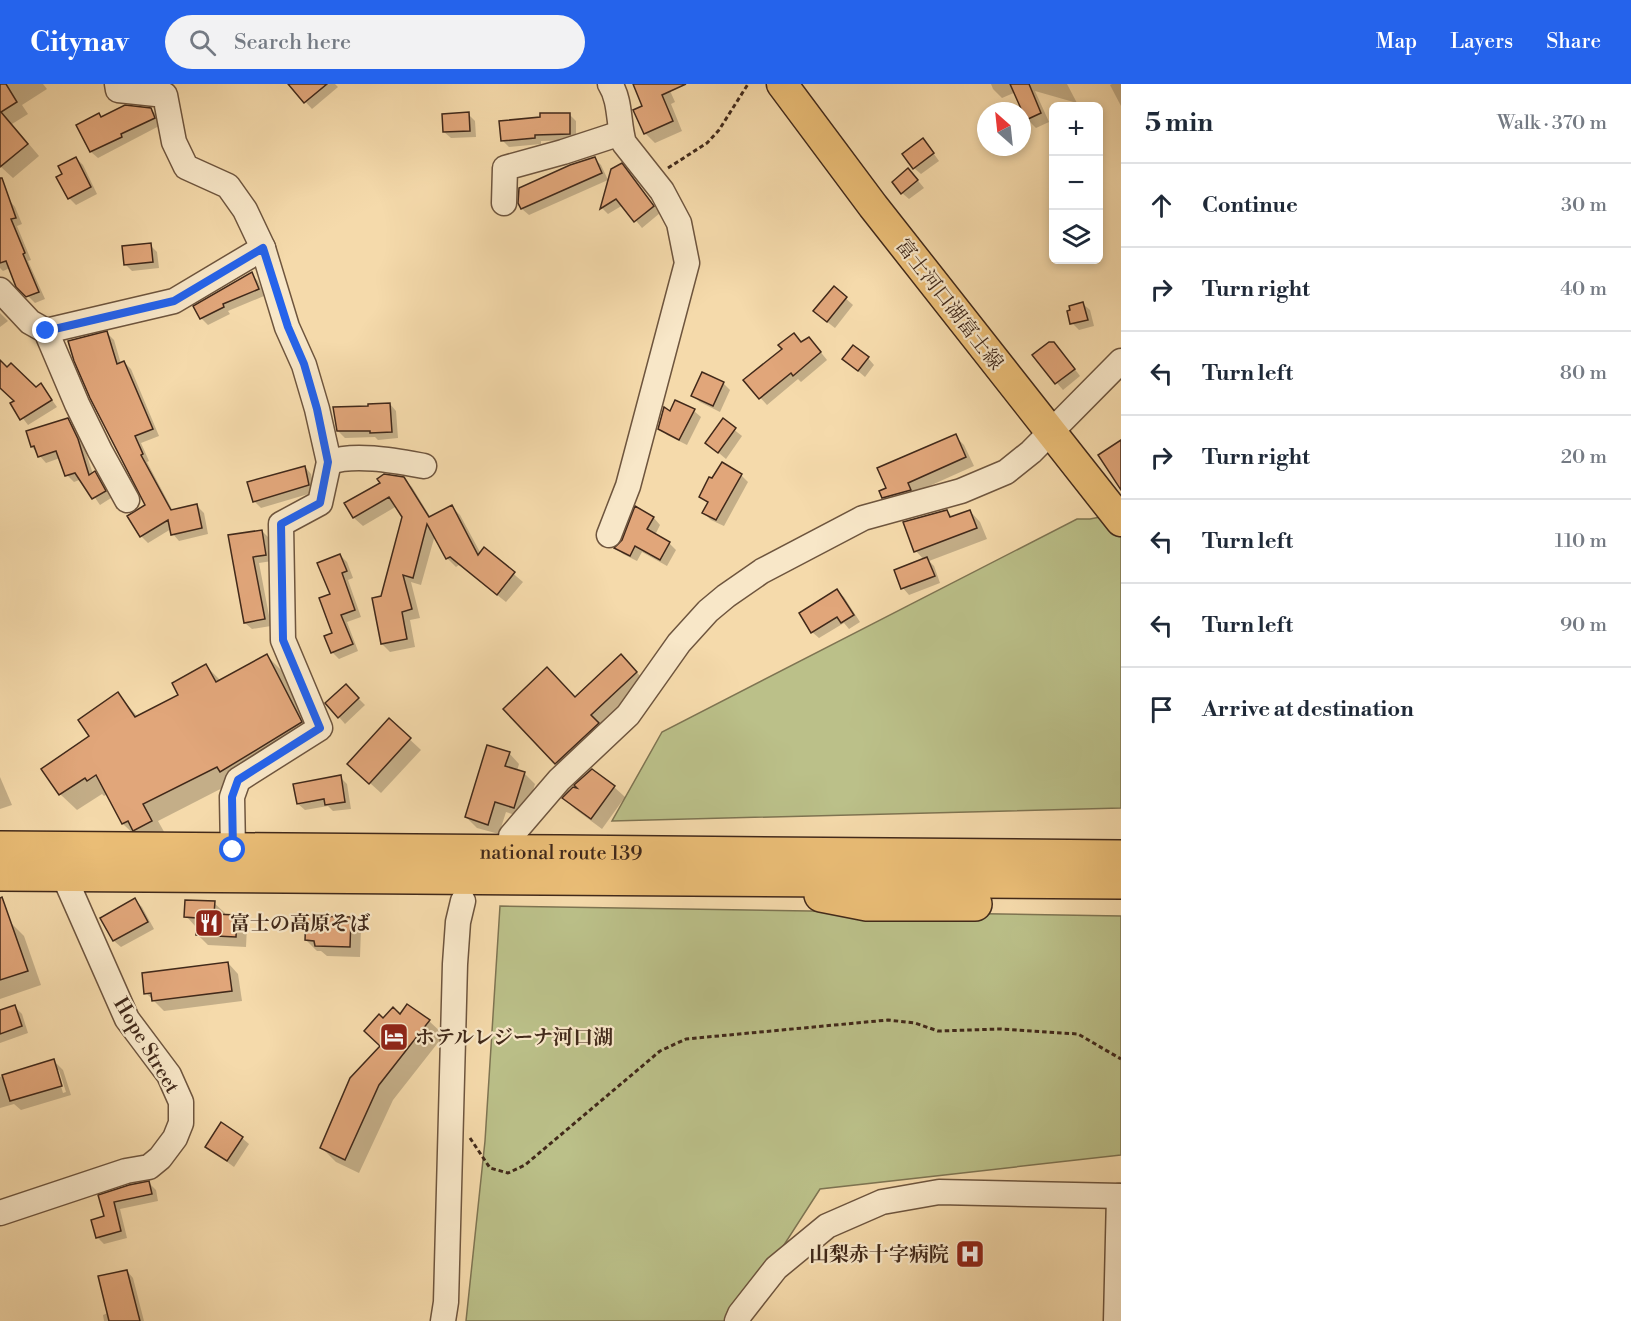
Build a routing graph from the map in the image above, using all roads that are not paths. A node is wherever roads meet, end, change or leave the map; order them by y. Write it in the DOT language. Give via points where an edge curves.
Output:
graph roads {
  1 [pos="117,84"];
  2 [pos="610,84"];
  3 [pos="782,84"];
  4 [pos="621,133"];
  5 [pos="504,203"];
  6 [pos="263,248"];
  7 [pos="0,290"];
  8 [pos="46,331"];
  9 [pos="1121,361"];
  10 [pos="1051,432"];
  11 [pos="328,462"];
  12 [pos="424,466"];
  13 [pos="128,500"];
  14 [pos="1121,522"];
  15 [pos="609,535"];
  16 [pos="511,836"];
  17 [pos="1121,836"];
  18 [pos="0,848"];
  19 [pos="233,850"];
  20 [pos="1121,857"];
  21 [pos="743,866"];
  22 [pos="0,874"];
  23 [pos="63,874"];
  24 [pos="1121,882"];
  25 [pos="463,901"];
  26 [pos="1121,904"];
  27 [pos="1120,1196"];
  28 [pos="0,1212"];
  29 [pos="442,1321"];
  30 [pos="737,1321"];
  31 [pos="1116,1321"];
  1 -- 6 [label="street" via="118,90 165,95 174,142 186,167 228,186 245,210"];
  2 -- 4 [label="street" via="615,92"];
  3 -- 10 [label="main road, 富士河口湖富士線"];
  4 -- 5 [label="street" via="505,168"];
  4 -- 15 [label="street" via="624,143 662,191 679,223 687,263 628,486"];
  6 -- 8 [label="street" via="174,301"];
  6 -- 11 [label="street" via="304,364"];
  7 -- 8 [label="street" via="30,322"];
  8 -- 13 [label="street" via="86,423"];
  9 -- 10 [label="street"];
  10 -- 14 [label="main road, 富士河口湖富士線"];
  10 -- 16 [label="street" via="1006,472 961,491 863,518 762,572 726,596 679,643 628,714 560,780"];
  11 -- 12 [label="street" via="390,460"];
  11 -- 19 [label="street" via="320,503 281,524 283,640 320,728 238,780 232,797"];
  17 -- 21 [label="highway" via="913,834"];
  18 -- 19 [label="highway, national route 139"];
  19 -- 21 [label="highway, national route 139"];
  20 -- 21 [label="highway, national route 139"];
  21 -- 23 [label="highway, national route 139"];
  21 -- 24 [label="highway, national route 139"];
  21 -- 26 [label="highway" via="867,904"];
  22 -- 23 [label="highway, national route 139"];
  23 -- 28 [label="street, Hope Street" via="127,1019 169,1075 181,1102 181,1123 175,1138 149,1167"];
  25 -- 29 [label="street" via="455,964 446,1302"];
  27 -- 30 [label="street" via="939,1192 882,1202 827,1226 776,1268"];
  27 -- 31 [label="street"];
}
